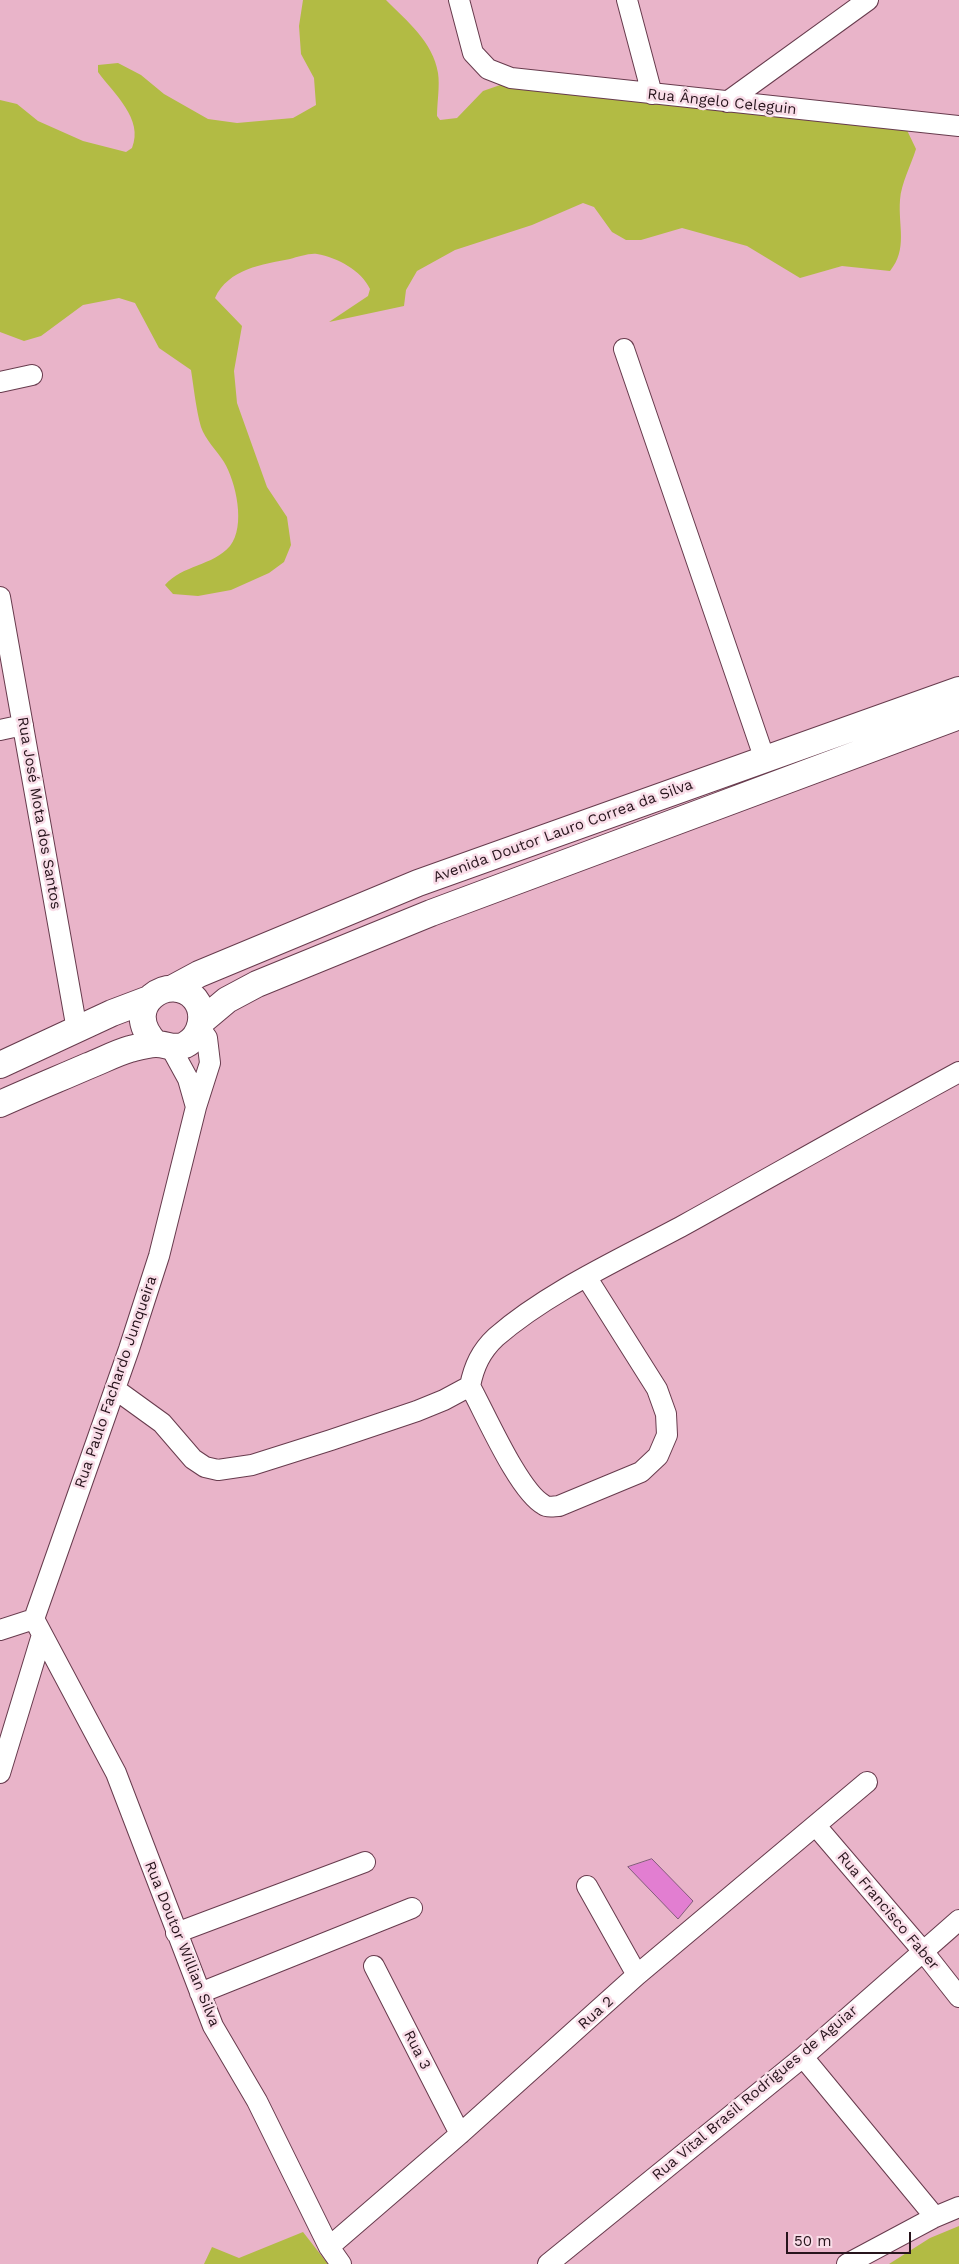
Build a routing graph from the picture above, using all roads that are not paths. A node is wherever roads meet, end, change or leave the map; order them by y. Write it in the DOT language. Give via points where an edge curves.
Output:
graph roads {
  1 [pos="460,0"];
  2 [pos="627,0"];
  3 [pos="868,0"];
  4 [pos="652,94"];
  5 [pos="727,102"];
  6 [pos="959,126"];
  7 [pos="624,349"];
  8 [pos="32,375"];
  9 [pos="0,382"];
  10 [pos="0,597"];
  11 [pos="959,690"];
  12 [pos="959,716"];
  13 [pos="23,725"];
  14 [pos="0,730"];
  15 [pos="765,760"];
  16 [pos="173,988"];
  17 [pos="149,999"];
  18 [pos="201,1024"];
  19 [pos="77,1030"];
  20 [pos="164,1046"];
  21 [pos="0,1065"];
  22 [pos="959,1072"];
  23 [pos="0,1104"];
  24 [pos="196,1106"];
  25 [pos="587,1278"];
  26 [pos="470,1386"];
  27 [pos="115,1389"];
  28 [pos="38,1627"];
  29 [pos="0,1630"];
  30 [pos="0,1773"];
  31 [pos="866,1782"];
  32 [pos="816,1826"];
  33 [pos="365,1862"];
  34 [pos="588,1886"];
  35 [pos="412,1908"];
  36 [pos="959,1920"];
  37 [pos="176,1933"];
  38 [pos="922,1950"];
  39 [pos="374,1966"];
  40 [pos="638,1976"];
  41 [pos="200,1993"];
  42 [pos="959,1997"];
  43 [pos="803,2057"];
  44 [pos="460,2134"];
  45 [pos="959,2207"];
  46 [pos="935,2217"];
  47 [pos="329,2247"];
  48 [pos="565,2257"];
  49 [pos="341,2264"];
  50 [pos="548,2264"];
  51 [pos="847,2264"];
  1 -- 4 [label="street, Rua Ângelo Celeguin" via="473,53 488,69 512,78"];
  2 -- 4 [label="street"];
  3 -- 5 [label="street"];
  4 -- 5 [label="street, Rua Ângelo Celeguin"];
  5 -- 6 [label="street, Rua Ângelo Celeguin"];
  7 -- 15 [label="street"];
  8 -- 9 [label="street"];
  10 -- 13 [label="street, Rua José Mota dos Santos"];
  11 -- 15 [label="main road, Avenida Doutor Lauro Correa da Silva"];
  12 -- 18 [label="main road, Avenida Doutor Lauro Correa da Silva" via="431,913 257,984 227,1000"];
  13 -- 14 [label="street"];
  13 -- 19 [label="street, Rua José Mota dos Santos"];
  15 -- 16 [label="main road, Avenida Doutor Lauro Correa da Silva" via="418,883 208,970"];
  16 -- 17 [label="main road" via="160,991"];
  16 -- 18 [label="main road" via="194,998 200,1009"];
  17 -- 19 [label="main road"];
  17 -- 20 [label="main road" via="143,1010 142,1023 147,1035"];
  18 -- 20 [label="main road" via="197,1035 186,1045"];
  18 -- 24 [label="street, Rua Paulo Fachardo Junqueira" via="207,1038 210,1063"];
  19 -- 21 [label="main road"];
  20 -- 23 [label="main road" via="128,1049"];
  20 -- 24 [label="street" via="188,1079"];
  22 -- 25 [label="street"];
  24 -- 27 [label="street, Rua Paulo Fachardo Junqueira" via="158,1256"];
  25 -- 26 [label="street" via="548,1299 495,1339 476,1363"];
  25 -- 26 [label="street" via="657,1389 666,1414 665,1440 658,1456 650,1464 641,1472 559,1506 546,1507 535,1499 518,1476"];
  26 -- 27 [label="street" via="426,1408 339,1438 252,1465 218,1470 193,1459 171,1431"];
  27 -- 28 [label="street, Rua Paulo Fachardo Junqueira"];
  28 -- 29 [label="street"];
  28 -- 30 [label="street, Rua Paulo Fachardo Junqueira"];
  28 -- 37 [label="street, Rua Doutor Willian Silva" via="116,1773"];
  31 -- 32 [label="street, Rua 2"];
  32 -- 38 [label="street, Rua Francisco Faber"];
  32 -- 40 [label="street, Rua 2"];
  33 -- 37 [label="street"];
  34 -- 40 [label="street"];
  35 -- 41 [label="street"];
  36 -- 38 [label="street, Rua Vital Brasil Rodrigues de Aguiar"];
  37 -- 41 [label="street, Rua Doutor Willian Silva"];
  38 -- 42 [label="street, Rua Francisco Faber"];
  38 -- 43 [label="street, Rua Vital Brasil Rodrigues de Aguiar"];
  39 -- 44 [label="street, Rua 3"];
  40 -- 44 [label="street, Rua 2"];
  41 -- 47 [label="street, Rua Doutor Willian Silva" via="213,2026 257,2100"];
  43 -- 46 [label="street"];
  43 -- 48 [label="street, Rua Vital Brasil Rodrigues de Aguiar"];
  44 -- 47 [label="street, Rua 2"];
  45 -- 46 [label="street"];
  46 -- 51 [label="street"];
  47 -- 49 [label="street, Rua Doutor Willian Silva"];
  48 -- 50 [label="street, Rua Vital Brasil Rodrigues de Aguiar"];
}
